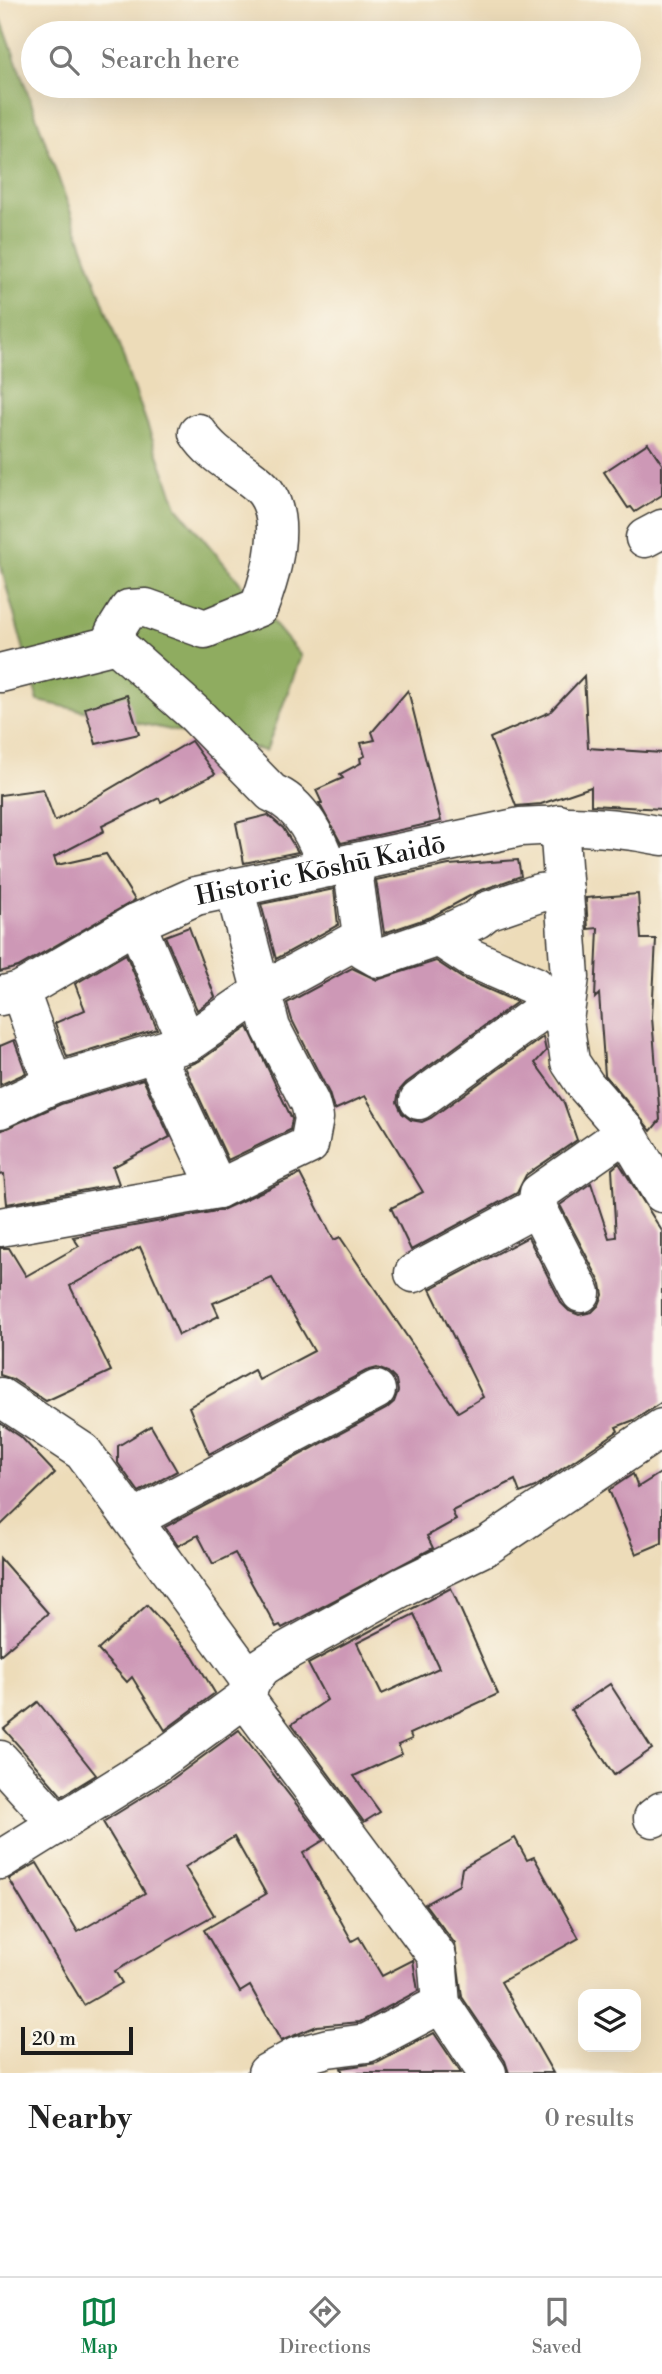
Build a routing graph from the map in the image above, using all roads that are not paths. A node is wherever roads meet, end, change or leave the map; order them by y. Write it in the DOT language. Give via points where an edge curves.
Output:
graph roads {
  1 [pos="198,433"];
  2 [pos="116,644"];
  3 [pos="0,673"];
  4 [pos="559,824"];
  5 [pos="662,836"];
  6 [pos="340,866"];
  7 [pos="234,887"];
  8 [pos="564,890"];
  9 [pos="136,923"];
  10 [pos="439,937"];
  11 [pos="361,942"];
  12 [pos="261,992"];
  13 [pos="10,994"];
  14 [pos="556,1014"];
  15 [pos="172,1048"];
  16 [pos="53,1084"];
  17 [pos="419,1100"];
  18 [pos="0,1109"];
  19 [pos="626,1132"];
  20 [pos="218,1189"];
  21 [pos="662,1193"];
  22 [pos="537,1207"];
  23 [pos="0,1227"];
  24 [pos="414,1273"];
  25 [pos="581,1293"];
  26 [pos="376,1390"];
  27 [pos="0,1397"];
  28 [pos="662,1428"];
  29 [pos="134,1519"];
  30 [pos="248,1690"];
  31 [pos="0,1760"];
  32 [pos="57,1823"];
  33 [pos="0,1860"];
  34 [pos="441,2004"];
  35 [pos="267,2073"];
  36 [pos="487,2073"];
  1 -- 2 [label="street" via="205,444 260,485 272,501 275,533 268,583 259,607 205,629 146,608 129,609 114,633"];
  2 -- 3 [label="street"];
  2 -- 6 [label="street" via="195,714 272,793 283,797"];
  4 -- 5 [label="street, Historic Kōshū Kaidō"];
  4 -- 6 [label="street, Historic Kōshū Kaidō" via="520,827"];
  4 -- 8 [label="street"];
  6 -- 7 [label="street, Historic Kōshū Kaidō"];
  6 -- 11 [label="street"];
  7 -- 9 [label="street, Historic Kōshū Kaidō" via="196,897"];
  7 -- 12 [label="street"];
  8 -- 10 [label="street" via="539,893 487,911"];
  8 -- 14 [label="street" via="570,977"];
  9 -- 13 [label="street, Historic Kōshū Kaidō"];
  9 -- 15 [label="street"];
  10 -- 11 [label="street" via="378,958"];
  10 -- 14 [label="street" via="471,958 534,986"];
  11 -- 12 [label="street" via="353,942"];
  12 -- 15 [label="street"];
  12 -- 20 [label="street" via="271,1028 310,1103 314,1118 309,1145"];
  13 -- 16 [label="street"];
  14 -- 17 [label="street"];
  14 -- 19 [label="street" via="570,1062"];
  15 -- 16 [label="street"];
  15 -- 20 [label="street" via="159,1062"];
  16 -- 18 [label="street"];
  19 -- 21 [label="street"];
  19 -- 22 [label="street" via="539,1193"];
  20 -- 23 [label="street"];
  22 -- 24 [label="street"];
  22 -- 25 [label="street"];
  26 -- 29 [label="street"];
  27 -- 29 [label="street" via="83,1451"];
  28 -- 30 [label="street" via="488,1545 288,1650 262,1667"];
  29 -- 30 [label="street"];
  30 -- 32 [label="street" via="159,1761"];
  30 -- 34 [label="street" via="437,1956"];
  31 -- 32 [label="street"];
  32 -- 33 [label="street"];
  34 -- 35 [label="street" via="367,2043 298,2056"];
  34 -- 36 [label="street"];
}
